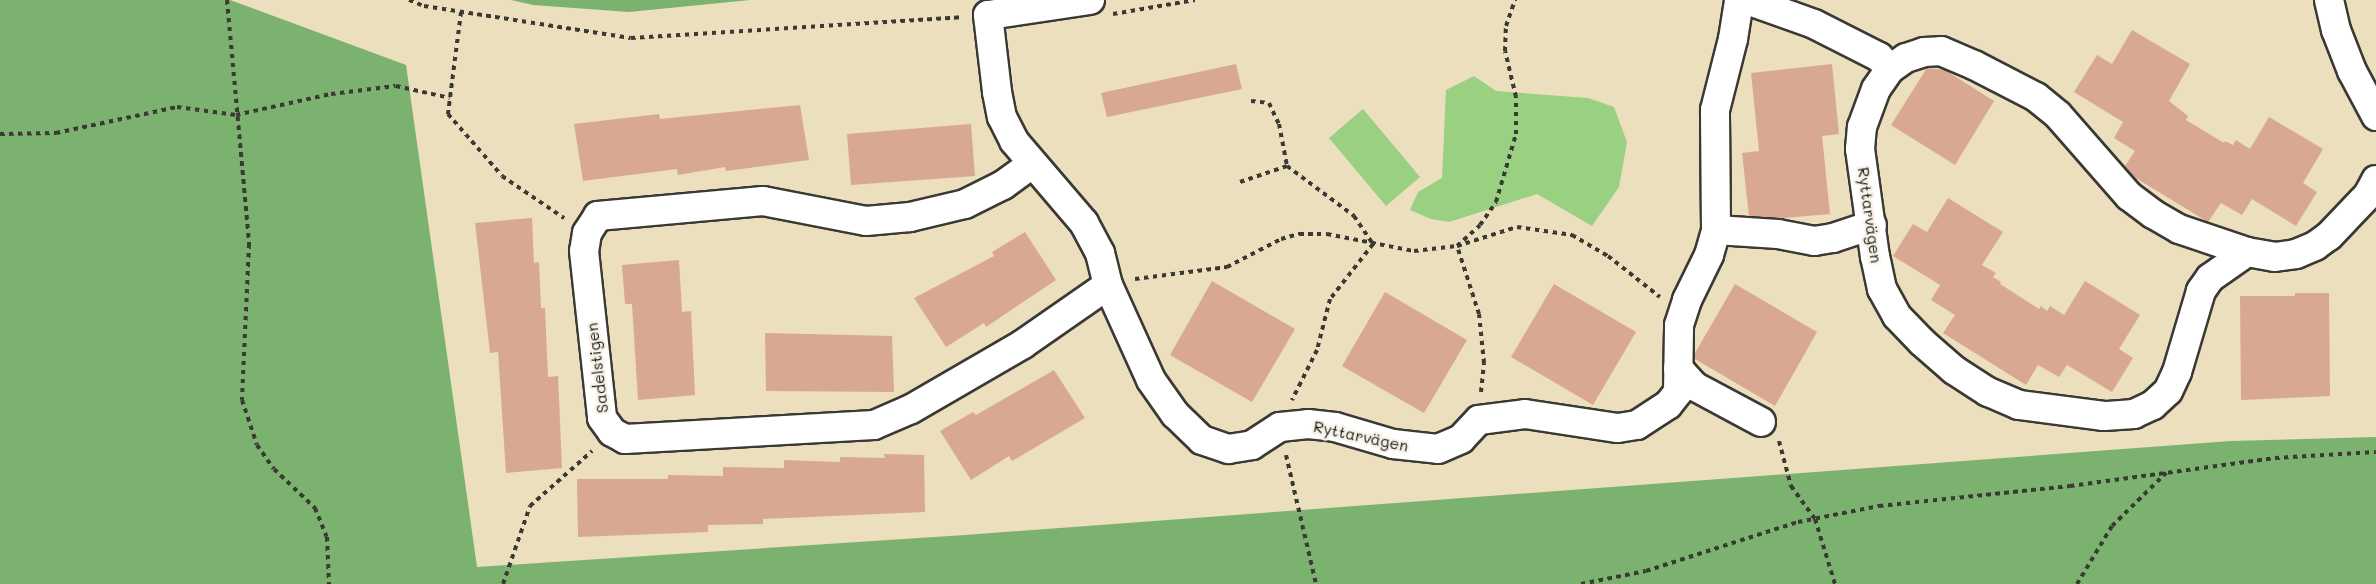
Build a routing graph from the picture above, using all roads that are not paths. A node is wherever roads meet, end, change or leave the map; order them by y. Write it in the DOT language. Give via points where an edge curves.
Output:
graph roads {
  1 [pos="1090,0"];
  2 [pos="1739,0"];
  3 [pos="1747,0"];
  4 [pos="2329,0"];
  5 [pos="1890,69"];
  6 [pos="2376,116"];
  7 [pos="1032,164"];
  8 [pos="2376,180"];
  9 [pos="1872,225"];
  10 [pos="1716,230"];
  11 [pos="2247,252"];
  12 [pos="1108,285"];
  13 [pos="1678,368"];
  14 [pos="1761,422"];
  1 -- 7 [label="street, Ryttarvägen" via="988,15 1002,117"];
  2 -- 10 [label="street" via="1715,110"];
  3 -- 5 [label="street" via="1814,24 1879,57"];
  4 -- 6 [label="street" via="2352,71"];
  5 -- 9 [label="street, Ryttarvägen" via="1876,89 1862,127 1860,149"];
  5 -- 11 [label="street, Ryttarvägen" via="1906,58 1941,51 2015,86 2058,116 2129,196 2153,214 2179,229"];
  7 -- 12 [label="street, Ryttarvägen" via="1084,223 1100,253"];
  7 -- 12 [label="street, Sadelstigen" via="1003,185 965,204 910,217 866,221 763,201 598,216 587,233 584,251 602,418 612,432 625,439 874,425 911,409 1023,344"];
  8 -- 11 [label="street, Ryttarvägen" via="2368,195 2315,246 2296,254 2275,256"];
  9 -- 10 [label="street" via="1814,241"];
  9 -- 11 [label="street, Ryttarvägen" via="1882,289 1897,316 1954,370 1988,392 2019,405 2104,416 2134,414 2153,405 2168,391 2187,345 2201,291 2210,278"];
  10 -- 13 [label="street" via="1682,314"];
  12 -- 13 [label="street, Ryttarvägen" via="1151,380 1175,414 1202,440 1228,449 1252,445 1280,427 1308,424 1335,427 1393,444 1438,449 1461,439 1479,420 1525,414 1618,428 1637,425 1673,399 1678,392"];
  13 -- 14 [label="street" via="1694,386"];
}
